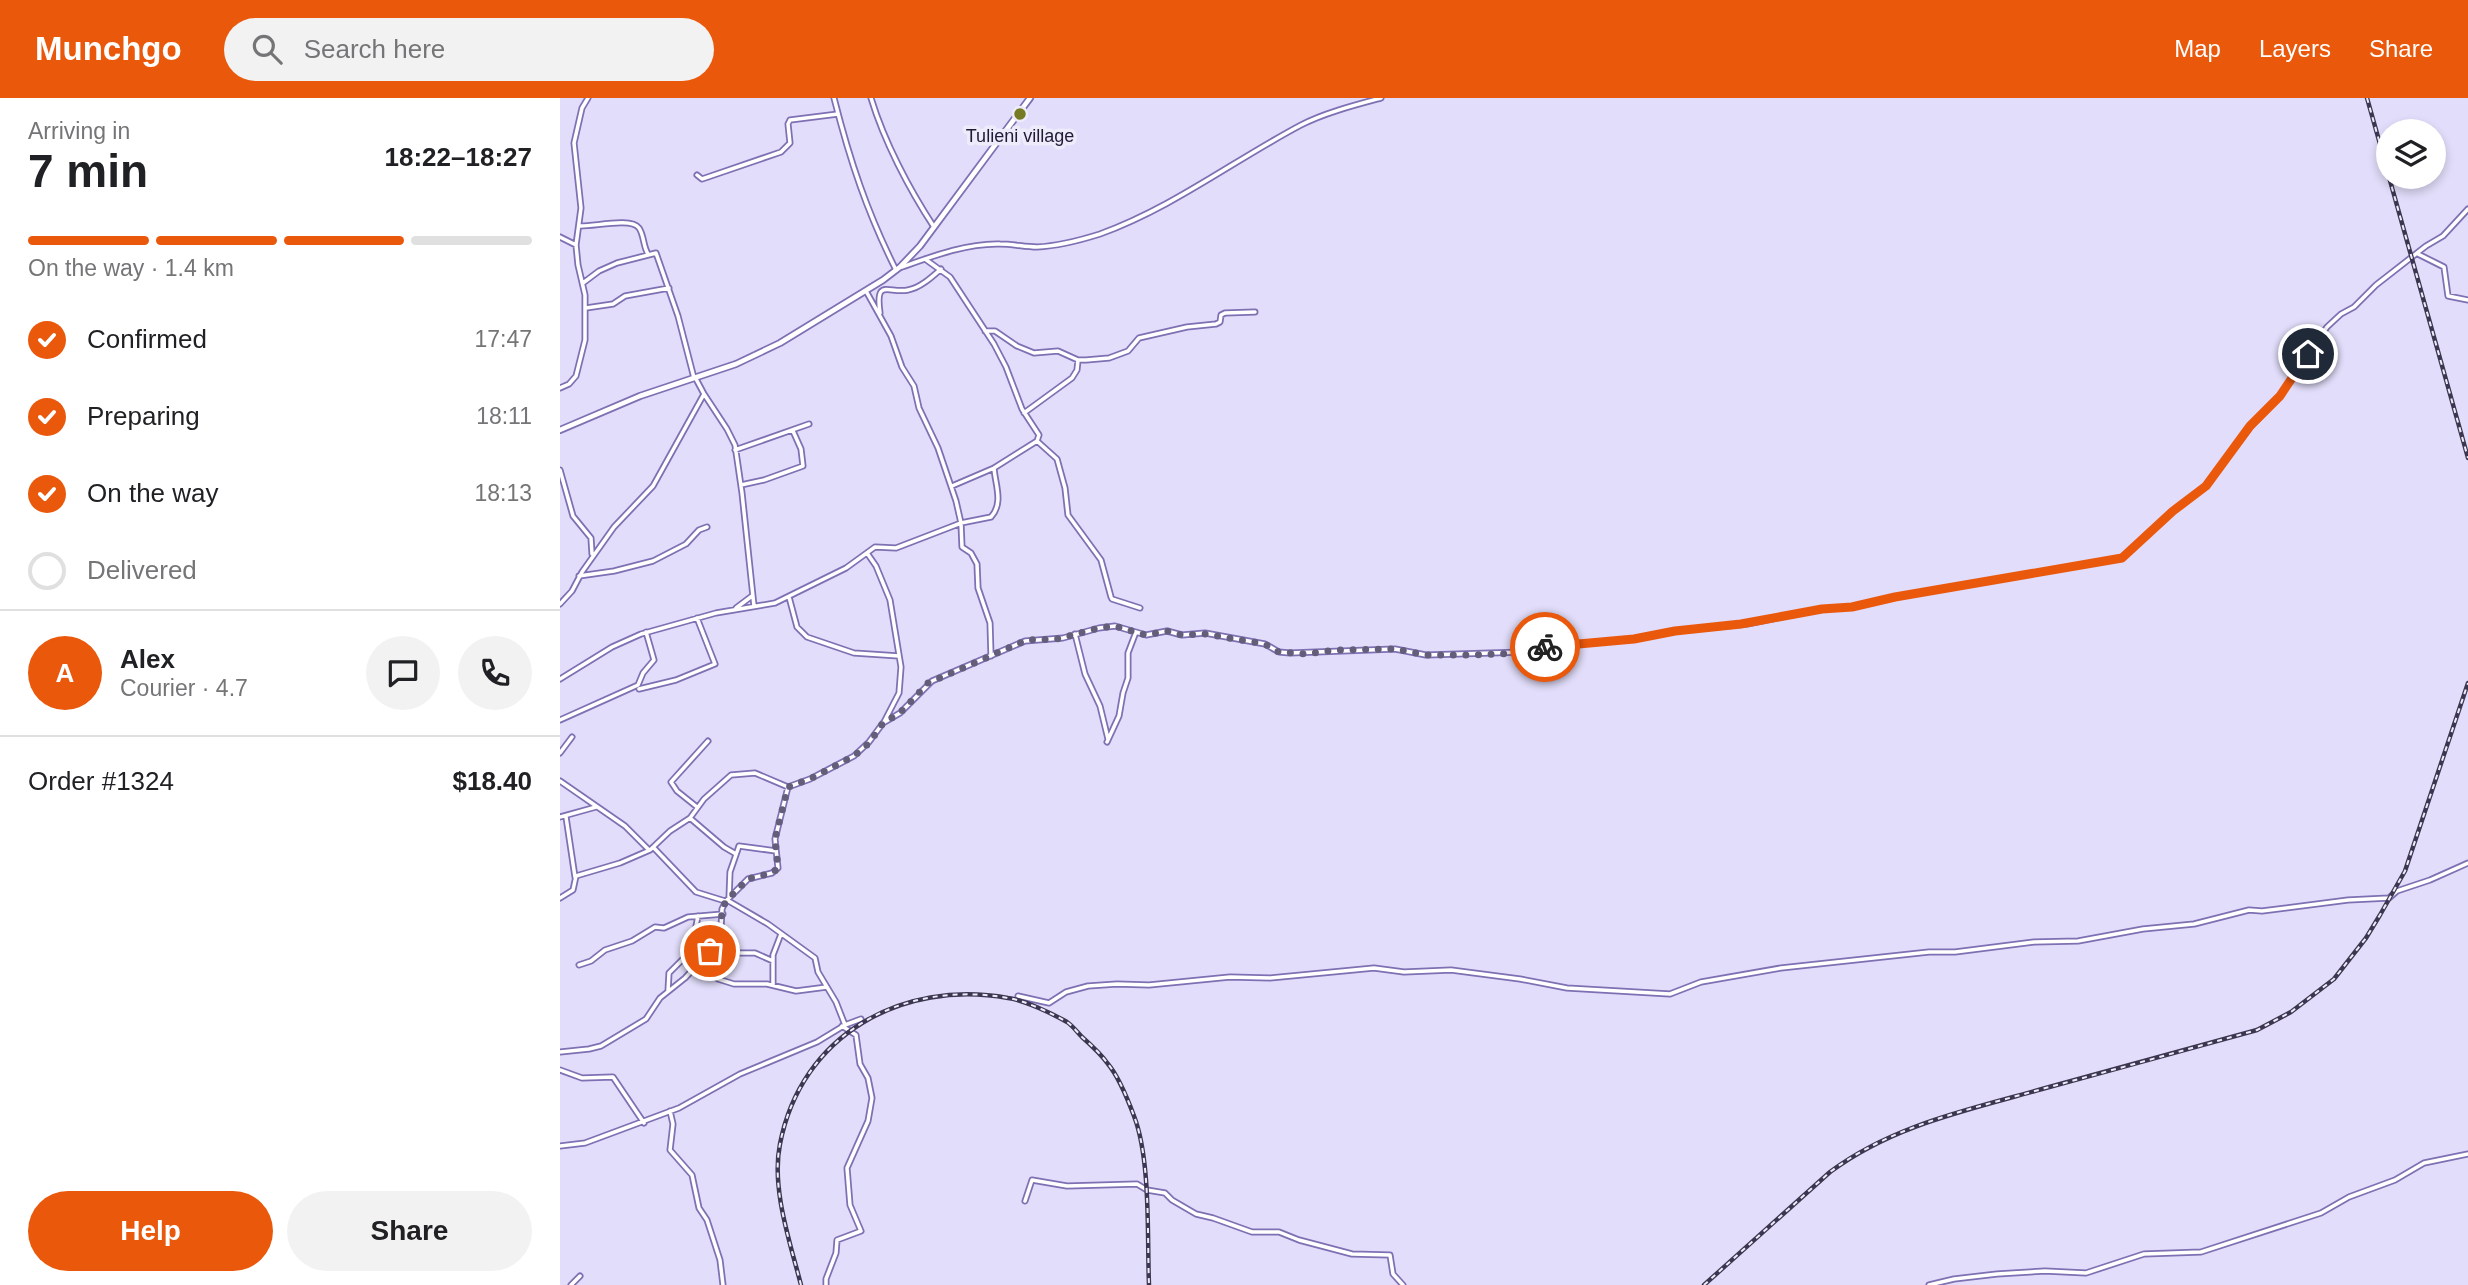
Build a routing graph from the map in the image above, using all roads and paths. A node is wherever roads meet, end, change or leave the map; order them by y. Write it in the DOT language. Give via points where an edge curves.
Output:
graph roads {
  1 [pos="588,98"];
  2 [pos="834,98"];
  3 [pos="871,98"];
  4 [pos="1381,98"];
  5 [pos="1027,99"];
  6 [pos="838,114"];
  7 [pos="697,175"];
  8 [pos="2468,209"];
  9 [pos="579,226"];
  10 [pos="934,227"];
  11 [pos="560,237"];
  12 [pos="576,245"];
  13 [pos="648,254"];
  14 [pos="938,254"];
  15 [pos="2418,254"];
  16 [pos="925,259"];
  17 [pos="898,269"];
  18 [pos="942,270"];
  19 [pos="583,283"];
  20 [pos="669,288"];
  21 [pos="866,291"];
  22 [pos="2468,300"];
  23 [pos="586,308"];
  24 [pos="1255,312"];
  25 [pos="880,315"];
  26 [pos="985,331"];
  27 [pos="1078,360"];
  28 [pos="695,379"];
  29 [pos="560,388"];
  30 [pos="704,394"];
  31 [pos="1024,413"];
  32 [pos="809,424"];
  33 [pos="560,430"];
  34 [pos="793,430"];
  35 [pos="1037,441"];
  36 [pos="735,450"];
  37 [pos="994,468"];
  38 [pos="560,470"];
  39 [pos="741,485"];
  40 [pos="952,485"];
  41 [pos="961,523"];
  42 [pos="707,527"];
  43 [pos="867,553"];
  44 [pos="592,558"];
  45 [pos="579,576"];
  46 [pos="752,596"];
  47 [pos="789,597"];
  48 [pos="560,604"];
  49 [pos="754,607"];
  50 [pos="1140,608"];
  51 [pos="734,609"];
  52 [pos="696,618"];
  53 [pos="646,632"];
  54 [pos="1136,632"];
  55 [pos="1075,634"];
  56 [pos="899,656"];
  57 [pos="992,656"];
  58 [pos="560,679"];
  59 [pos="639,689"];
  60 [pos="560,720"];
  61 [pos="883,723"];
  62 [pos="572,737"];
  63 [pos="708,741"];
  64 [pos="560,754"];
  65 [pos="560,780"];
  66 [pos="788,787"];
  67 [pos="596,807"];
  68 [pos="697,807"];
  69 [pos="563,817"];
  70 [pos="690,818"];
  71 [pos="652,849"];
  72 [pos="776,851"];
  73 [pos="736,854"];
  74 [pos="2468,863"];
  75 [pos="575,877"];
  76 [pos="560,898"];
  77 [pos="728,900"];
  78 [pos="723,914"];
  79 [pos="698,916"];
  80 [pos="781,934"];
  81 [pos="714,944"];
  82 [pos="684,959"];
  83 [pos="701,961"];
  84 [pos="773,961"];
  85 [pos="579,965"];
  86 [pos="773,985"];
  87 [pos="827,987"];
  88 [pos="668,992"];
  89 [pos="1018,996"];
  90 [pos="861,1018"];
  91 [pos="844,1025"];
  92 [pos="560,1052"];
  93 [pos="560,1070"];
  94 [pos="670,1111"];
  95 [pos="644,1123"];
  96 [pos="560,1146"];
  97 [pos="2468,1154"];
  98 [pos="1025,1202"];
  99 [pos="580,1276"];
  100 [pos="571,1285"];
  101 [pos="723,1285"];
  102 [pos="826,1285"];
  103 [pos="1403,1285"];
  104 [pos="1929,1285"];
  1 -- 9 [label="street" via="575,133"];
  2 -- 6 [label="street"];
  3 -- 10 [label="street" via="880,127"];
  4 -- 14 [label="street" via="1304,124 1184,194 1099,234 1047,246 1000,244"];
  5 -- 10 [label="street"];
  6 -- 7 [label="street" via="790,120 790,143 781,152 702,179"];
  6 -- 17 [label="street" via="866,205"];
  8 -- 15 [label="street"];
  9 -- 12 [label="street"];
  9 -- 13 [label="street" via="635,224"];
  10 -- 17 [label="street"];
  11 -- 12 [label="street"];
  12 -- 19 [label="street"];
  13 -- 19 [label="street" via="601,270"];
  13 -- 20 [label="street" via="657,254"];
  14 -- 16 [label="street"];
  14 -- 18 [label="street"];
  15 -- 22 [label="street" via="2444,267 2448,296"];
  15 -- 54 [label="street" via="2327,327 2280,396 2250,426 2206,486 2122,558 1747,624 1523,653 1426,655 1395,649 1306,654 1205,634"];
  16 -- 17 [label="street"];
  16 -- 18 [label="street"];
  17 -- 21 [label="street"];
  18 -- 25 [label="street" via="914,288 882,292"];
  18 -- 26 [label="street"];
  19 -- 23 [label="street"];
  20 -- 23 [label="street"];
  20 -- 28 [label="street"];
  21 -- 25 [label="street"];
  21 -- 28 [label="street" via="779,343"];
  23 -- 29 [label="street" via="578,371 573,381"];
  24 -- 27 [label="street" via="1225,313 1216,324 1139,338 1132,349 1116,355"];
  25 -- 40 [label="street" via="902,368 915,386 919,408"];
  26 -- 27 [label="street" via="995,331 1034,353 1058,351"];
  26 -- 31 [label="street" via="1006,367"];
  27 -- 31 [label="street" via="1072,378"];
  28 -- 30 [label="street"];
  28 -- 33 [label="street"];
  30 -- 36 [label="street"];
  30 -- 44 [label="street" via="653,486"];
  31 -- 35 [label="street" via="1039,435"];
  32 -- 34 [label="street"];
  34 -- 36 [label="street"];
  34 -- 39 [label="street" via="803,466"];
  35 -- 37 [label="street"];
  35 -- 50 [label="street" via="1057,460 1068,515 1101,560 1112,599"];
  36 -- 39 [label="street"];
  37 -- 40 [label="street"];
  37 -- 41 [label="street" via="995,514"];
  38 -- 44 [label="street" via="573,516 591,538"];
  39 -- 46 [label="street"];
  40 -- 41 [label="street"];
  41 -- 43 [label="street" via="901,547 878,546"];
  41 -- 57 [label="street" via="962,547 977,565"];
  42 -- 45 [label="street" via="653,561"];
  43 -- 47 [label="street"];
  43 -- 56 [label="street" via="890,600"];
  44 -- 45 [label="street"];
  45 -- 48 [label="street"];
  46 -- 49 [label="street"];
  46 -- 51 [label="street"];
  47 -- 49 [label="street"];
  47 -- 56 [label="street" via="797,627 807,637 854,653"];
  49 -- 51 [label="street"];
  51 -- 52 [label="street"];
  52 -- 53 [label="street"];
  52 -- 59 [label="street" via="715,664"];
  53 -- 58 [label="street"];
  53 -- 60 [label="street" via="654,660 638,685"];
  54 -- 55 [label="street" via="1108,626"];
  54 -- 55 [label="street" via="1128,653 1128,678 1119,716 1107,740"];
  55 -- 57 [label="street" via="1025,641"];
  56 -- 61 [label="street" via="900,693"];
  57 -- 61 [label="street" via="928,683 900,713"];
  61 -- 66 [label="street" via="854,756"];
  62 -- 64 [label="street"];
  63 -- 68 [label="street" via="671,782"];
  65 -- 67 [label="street"];
  66 -- 68 [label="street" via="762,775 737,774 724,780"];
  66 -- 72 [label="street"];
  67 -- 69 [label="street"];
  67 -- 71 [label="street"];
  68 -- 70 [label="street"];
  69 -- 75 [label="street"];
  70 -- 71 [label="street"];
  70 -- 73 [label="street"];
  71 -- 75 [label="street"];
  71 -- 77 [label="street" via="695,892"];
  72 -- 73 [label="street" via="743,845"];
  72 -- 77 [label="street" via="776,870 748,879"];
  73 -- 77 [label="street"];
  74 -- 89 [label="street" via="2389,898 2249,910 2194,925 2072,942 1782,968 1701,982 1670,994 1567,989 1451,970 1374,968 1088,986 1066,992 1051,1003"];
  75 -- 76 [label="street" via="573,890"];
  77 -- 78 [label="street"];
  77 -- 80 [label="street"];
  78 -- 79 [label="street"];
  78 -- 81 [label="street"];
  79 -- 82 [label="street" via="692,948"];
  79 -- 85 [label="street" via="653,928"];
  80 -- 84 [label="street"];
  80 -- 87 [label="street" via="815,958"];
  81 -- 83 [label="street"];
  81 -- 84 [label="street"];
  82 -- 83 [label="street"];
  82 -- 88 [label="street" via="669,973"];
  83 -- 86 [label="street" via="718,979"];
  83 -- 88 [label="street"];
  84 -- 86 [label="street"];
  86 -- 87 [label="street" via="796,991"];
  87 -- 91 [label="street"];
  88 -- 92 [label="street" via="646,1019 601,1046"];
  90 -- 91 [label="street"];
  91 -- 94 [label="street"];
  91 -- 102 [label="street" via="856,1035 872,1103 847,1168 850,1205 861,1231 836,1242"];
  93 -- 95 [label="street" via="582,1078 613,1077"];
  94 -- 95 [label="street"];
  94 -- 101 [label="street" via="670,1150 692,1175 699,1208 720,1259"];
  95 -- 96 [label="street"];
  97 -- 104 [label="street" via="2424,1163 2321,1213 2201,1252 2144,1254 2086,1273 1997,1274"];
  98 -- 103 [label="street" via="1032,1180 1067,1186 1138,1184 1165,1193 1196,1214 1252,1232 1279,1232 1352,1254 1390,1255 1393,1274"];
  99 -- 100 [label="street"];
}
